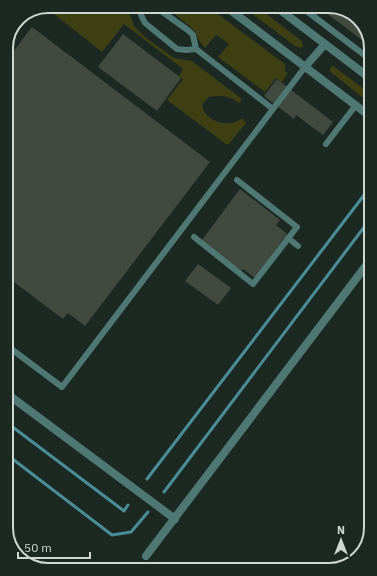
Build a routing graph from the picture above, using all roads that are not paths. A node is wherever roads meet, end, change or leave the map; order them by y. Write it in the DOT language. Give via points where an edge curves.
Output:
graph roads {
  1 [pos="141,13"];
  2 [pos="164,13"];
  3 [pos="234,13"];
  4 [pos="284,13"];
  5 [pos="309,13"];
  6 [pos="325,44"];
  7 [pos="196,49"];
  8 [pos="364,55"];
  9 [pos="306,67"];
  10 [pos="364,74"];
  11 [pos="356,105"];
  12 [pos="273,109"];
  13 [pos="364,111"];
  14 [pos="326,144"];
  15 [pos="237,180"];
  16 [pos="194,237"];
  17 [pos="288,238"];
  18 [pos="298,246"];
  19 [pos="364,268"];
  20 [pos="13,350"];
  21 [pos="13,398"];
  22 [pos="175,519"];
  23 [pos="146,556"];
  1 -- 7 [label="lane" via="145,23 177,49"];
  2 -- 7 [label="lane" via="189,31"];
  3 -- 9 [label="street"];
  4 -- 6 [label="street"];
  5 -- 8 [label="lane"];
  6 -- 9 [label="street"];
  6 -- 10 [label="street"];
  7 -- 12 [label="lane"];
  9 -- 11 [label="street"];
  9 -- 12 [label="lane"];
  11 -- 13 [label="street"];
  11 -- 14 [label="lane"];
  12 -- 20 [label="lane" via="62,387"];
  15 -- 17 [label="lane" via="297,227"];
  16 -- 17 [label="lane" via="253,284"];
  17 -- 18 [label="lane"];
  19 -- 22 [label="street"];
  21 -- 22 [label="street"];
  22 -- 23 [label="street"];
}
